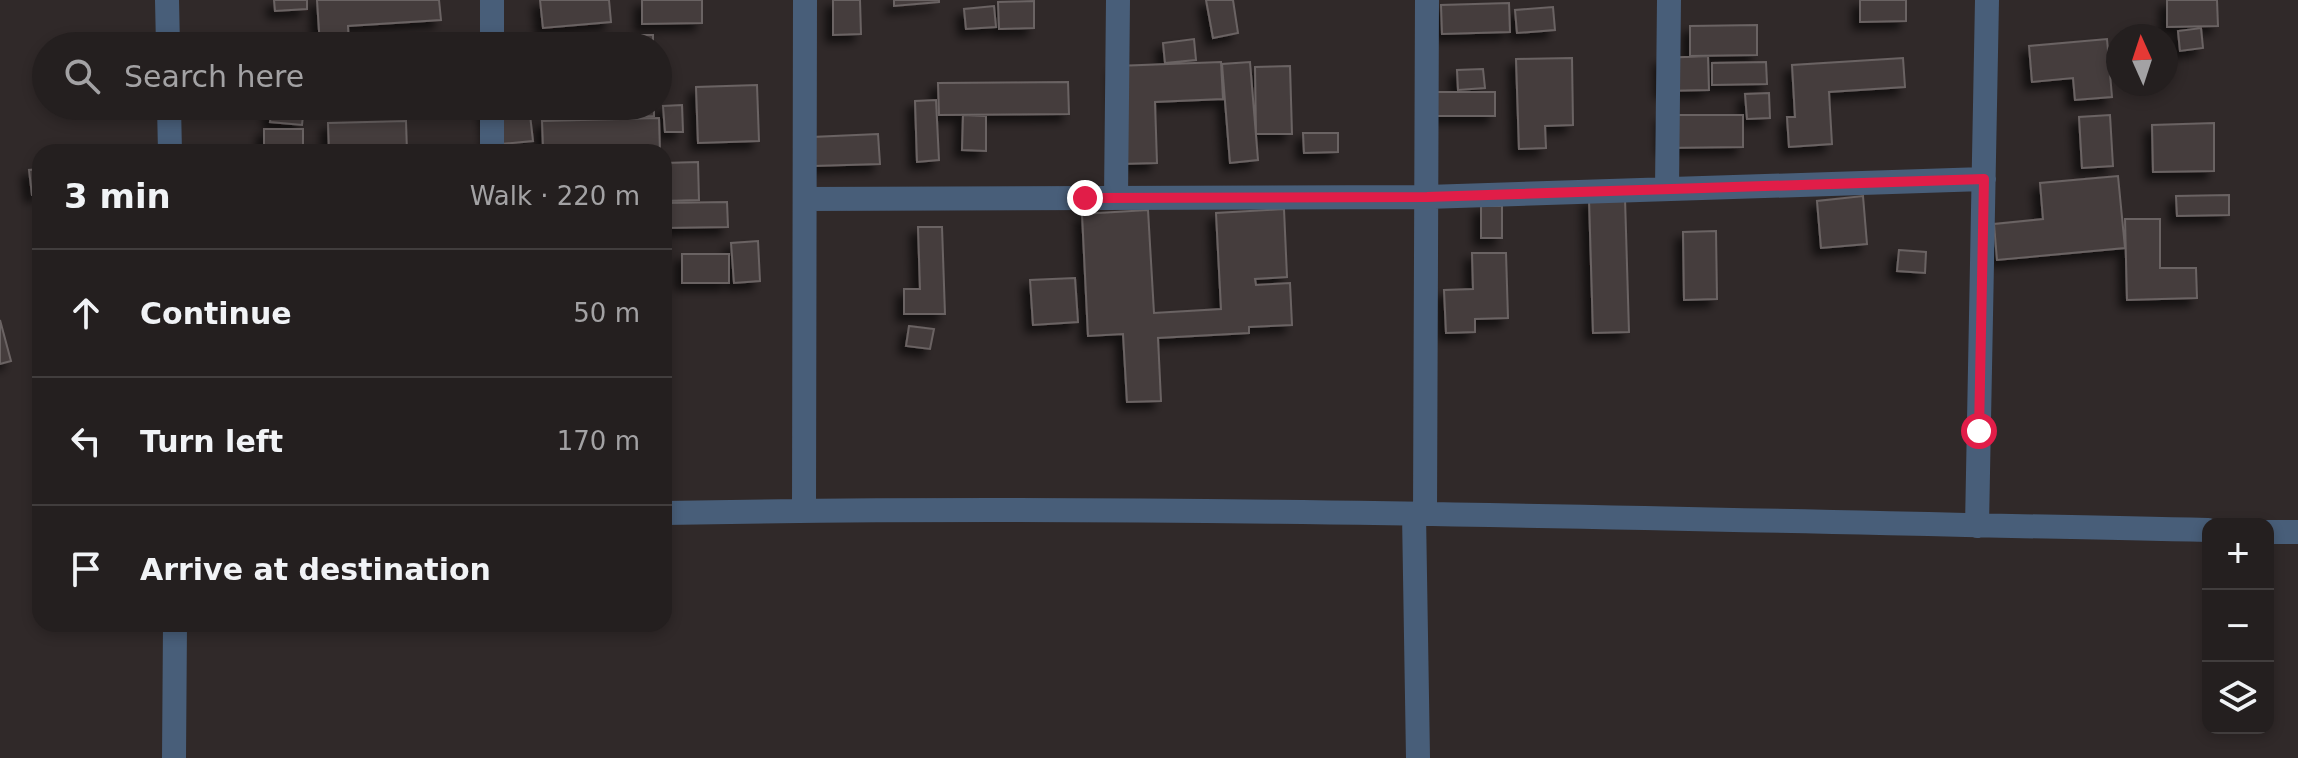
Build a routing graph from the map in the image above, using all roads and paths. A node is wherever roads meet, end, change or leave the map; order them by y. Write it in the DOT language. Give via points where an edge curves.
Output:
graph roads {
  1 [pos="167,0"];
  2 [pos="492,0"];
  3 [pos="805,0"];
  4 [pos="1118,0"];
  5 [pos="1427,0"];
  6 [pos="1669,0"];
  7 [pos="1987,0"];
  8 [pos="168,32"];
  9 [pos="492,32"];
  10 [pos="169,120"];
  11 [pos="492,120"];
  12 [pos="170,144"];
  13 [pos="492,144"];
  14 [pos="1984,179"];
  15 [pos="1667,189"];
  16 [pos="1427,197"];
  17 [pos="1116,198"];
  18 [pos="805,199"];
  19 [pos="804,510"];
  20 [pos="672,513"];
  21 [pos="1420,513"];
  22 [pos="1977,526"];
  23 [pos="2202,530"];
  24 [pos="2274,532"];
  25 [pos="2298,532"];
  26 [pos="175,632"];
  27 [pos="174,758"];
  28 [pos="1418,758"];
  1 -- 8 [label="street"];
  2 -- 9 [label="street"];
  3 -- 18 [label="street"];
  4 -- 17 [label="street"];
  5 -- 16 [label="street"];
  6 -- 15 [label="street"];
  7 -- 14 [label="street"];
  10 -- 12 [label="street"];
  11 -- 13 [label="street"];
  14 -- 15 [label="street"];
  14 -- 22 [label="street"];
  15 -- 16 [label="street"];
  16 -- 17 [label="street"];
  16 -- 21 [label="street"];
  17 -- 18 [label="street"];
  18 -- 19 [label="street"];
  19 -- 20 [label="street"];
  19 -- 21 [label="street"];
  21 -- 22 [label="street"];
  21 -- 28 [label="street"];
  22 -- 23 [label="street"];
  24 -- 25 [label="street"];
  26 -- 27 [label="street"];
}
